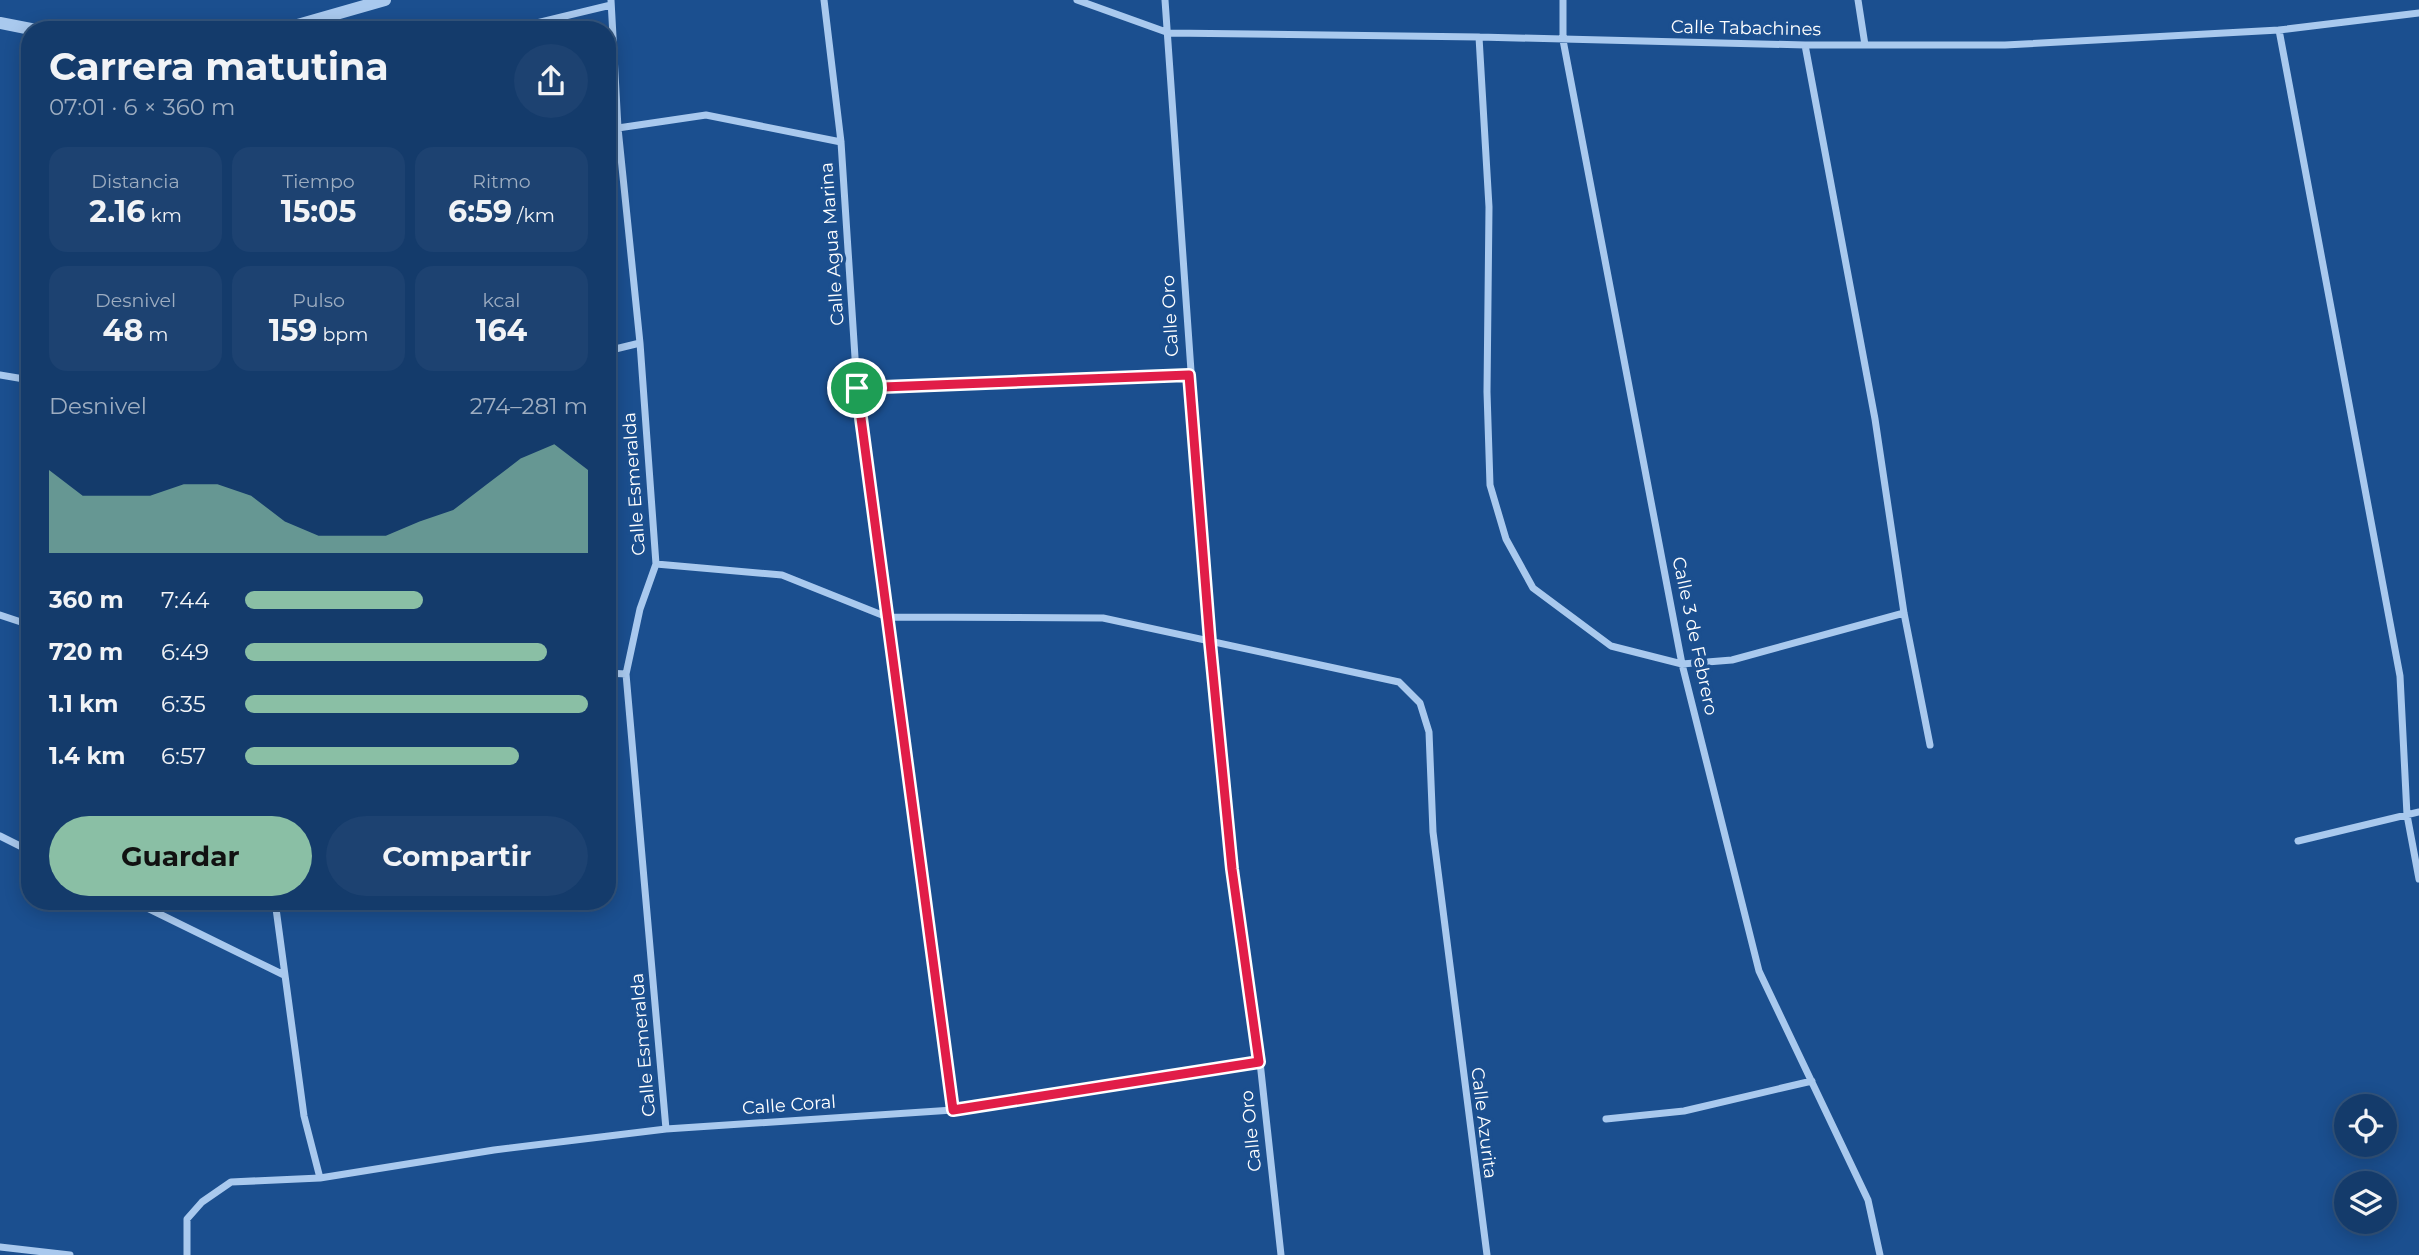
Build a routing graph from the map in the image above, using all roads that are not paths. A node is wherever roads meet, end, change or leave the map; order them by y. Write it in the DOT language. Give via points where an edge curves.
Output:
graph roads {
  1 [pos="385,0"];
  2 [pos="824,0"];
  3 [pos="1077,0"];
  4 [pos="1165,0"];
  5 [pos="1563,0"];
  6 [pos="1858,0"];
  7 [pos="611,2"];
  8 [pos="2419,13"];
  9 [pos="312,21"];
  10 [pos="540,21"];
  11 [pos="612,21"];
  12 [pos="0,23"];
  13 [pos="21,27"];
  14 [pos="2279,30"];
  15 [pos="1169,33"];
  16 [pos="1479,37"];
  17 [pos="1563,40"];
  18 [pos="1865,45"];
  19 [pos="1805,46"];
  20 [pos="616,92"];
  21 [pos="618,128"];
  22 [pos="841,142"];
  23 [pos="640,343"];
  24 [pos="616,349"];
  25 [pos="0,375"];
  26 [pos="1189,375"];
  27 [pos="21,378"];
  28 [pos="857,388"];
  29 [pos="656,564"];
  30 [pos="1904,613"];
  31 [pos="0,615"];
  32 [pos="887,617"];
  33 [pos="21,622"];
  34 [pos="1210,642"];
  35 [pos="1682,664"];
  36 [pos="616,673"];
  37 [pos="626,674"];
  38 [pos="1930,745"];
  39 [pos="2419,812"];
  40 [pos="2407,815"];
  41 [pos="0,836"];
  42 [pos="2298,841"];
  43 [pos="21,846"];
  44 [pos="2419,879"];
  45 [pos="151,910"];
  46 [pos="276,910"];
  47 [pos="284,975"];
  48 [pos="1259,1062"];
  49 [pos="1812,1081"];
  50 [pos="953,1110"];
  51 [pos="1606,1119"];
  52 [pos="666,1129"];
  53 [pos="320,1178"];
  54 [pos="0,1247"];
  55 [pos="70,1255"];
  56 [pos="187,1255"];
  57 [pos="1281,1255"];
  58 [pos="1487,1255"];
  59 [pos="1880,1255"];
  1 -- 9 [label="street"];
  2 -- 22 [label="street, Calle Agua Marina"];
  3 -- 15 [label="street, Calle Tabachines"];
  4 -- 15 [label="street, Calle Oro"];
  5 -- 17 [label="street, Calle 3 de Febrero"];
  6 -- 18 [label="street"];
  7 -- 10 [label="street"];
  7 -- 11 [label="street, Calle Esmeralda"];
  8 -- 14 [label="street, Calle Tabachines"];
  12 -- 13 [label="street"];
  14 -- 18 [label="street, Calle Tabachines" via="2005,45"];
  14 -- 40 [label="street" via="2400,676"];
  15 -- 16 [label="street, Calle Tabachines"];
  15 -- 26 [label="street, Calle Oro"];
  16 -- 17 [label="street, Calle Tabachines"];
  16 -- 35 [label="street" via="1489,207 1490,485 1506,539 1533,588 1611,646"];
  17 -- 19 [label="street, Calle Tabachines"];
  17 -- 35 [label="street, Calle 3 de Febrero"];
  18 -- 19 [label="street, Calle Tabachines"];
  19 -- 30 [label="street" via="1875,419"];
  20 -- 21 [label="street, Calle Esmeralda"];
  21 -- 22 [label="street" via="706,115"];
  21 -- 23 [label="street, Calle Esmeralda"];
  22 -- 28 [label="street, Calle Agua Marina"];
  23 -- 24 [label="street"];
  23 -- 29 [label="street, Calle Esmeralda"];
  25 -- 27 [label="street"];
  26 -- 28 [label="street"];
  26 -- 34 [label="street, Calle Oro"];
  28 -- 32 [label="street, Calle Agua Marina"];
  29 -- 32 [label="street" via="782,575"];
  29 -- 37 [label="street, Calle Esmeralda" via="640,609"];
  30 -- 35 [label="street" via="1732,660"];
  30 -- 38 [label="street"];
  31 -- 33 [label="street"];
  32 -- 34 [label="street, Calle Azurita" via="1103,618"];
  32 -- 50 [label="street, Calle Agua Marina"];
  34 -- 48 [label="street, Calle Oro" via="1232,869"];
  34 -- 58 [label="street, Calle Azurita" via="1399,682 1420,703 1429,732 1433,832"];
  35 -- 49 [label="street, Calle 3 de Febrero" via="1759,971"];
  36 -- 37 [label="street"];
  37 -- 52 [label="street, Calle Esmeralda"];
  39 -- 40 [label="street"];
  40 -- 42 [label="street"];
  40 -- 44 [label="street"];
  41 -- 43 [label="street"];
  45 -- 47 [label="street"];
  46 -- 47 [label="street"];
  47 -- 53 [label="street" via="304,1116"];
  48 -- 50 [label="street, Calle Coral"];
  48 -- 57 [label="street, Calle Oro"];
  49 -- 51 [label="street" via="1684,1111"];
  49 -- 59 [label="street, Calle 3 de Febrero" via="1868,1200"];
  50 -- 52 [label="street, Calle Coral"];
  52 -- 53 [label="street, Calle Coral"];
  53 -- 56 [label="street, Calle Coral" via="231,1182 187,1219"];
  54 -- 55 [label="street"];
}
